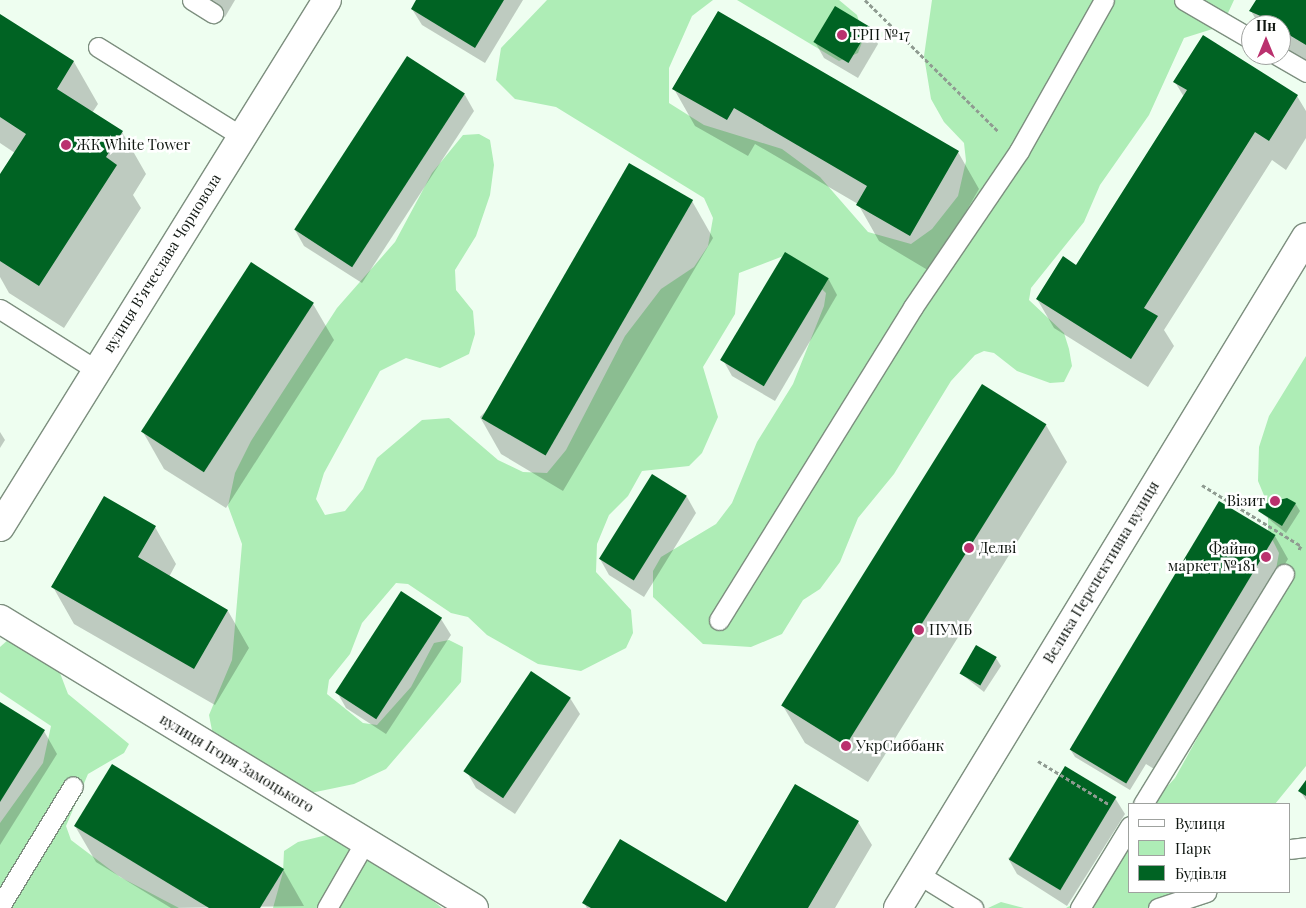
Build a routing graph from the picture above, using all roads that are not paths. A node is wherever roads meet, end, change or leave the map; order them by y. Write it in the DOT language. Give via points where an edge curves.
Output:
graph roads {
  1 [pos="192,0"];
  2 [pos="327,0"];
  3 [pos="1104,0"];
  4 [pos="1184,0"];
  5 [pos="213,13"];
  6 [pos="1241,34"];
  7 [pos="98,47"];
  8 [pos="1291,63"];
  9 [pos="1306,72"];
  10 [pos="241,136"];
  11 [pos="1306,238"];
  12 [pos="0,309"];
  13 [pos="96,370"];
  14 [pos="0,527"];
  15 [pos="1284,574"];
  16 [pos="0,618"];
  17 [pos="719,620"];
  18 [pos="73,786"];
  19 [pos="1144,803"];
  20 [pos="1128,829"];
  21 [pos="365,842"];
  22 [pos="1306,847"];
  23 [pos="1291,849"];
  24 [pos="918,874"];
  25 [pos="1203,893"];
  26 [pos="0,906"];
  27 [pos="327,908"];
  28 [pos="474,908"];
  29 [pos="898,908"];
  30 [pos="973,908"];
  31 [pos="1080,908"];
  32 [pos="1158,908"];
  1 -- 5 [label="lane"];
  2 -- 10 [label="street, вулиця Вʼячеслава Чорновола"];
  3 -- 17 [label="lane" via="1019,151 913,307"];
  4 -- 6 [label="lane"];
  7 -- 10 [label="lane"];
  8 -- 9 [label="lane"];
  10 -- 13 [label="street, вулиця Вʼячеслава Чорновола"];
  11 -- 24 [label="street, Велика Перспективна вулиця"];
  12 -- 13 [label="lane"];
  13 -- 14 [label="street, вулиця Вʼячеслава Чорновола"];
  15 -- 19 [label="lane"];
  16 -- 21 [label="street, вулиця Ігоря Замоцького"];
  18 -- 26 [label="lane"];
  20 -- 31 [label="lane"];
  21 -- 27 [label="lane"];
  21 -- 28 [label="street, вулиця Ігоря Замоцького"];
  22 -- 23 [label="lane"];
  24 -- 29 [label="street, Велика Перспективна вулиця"];
  24 -- 30 [label="lane"];
  25 -- 32 [label="lane"];
}
